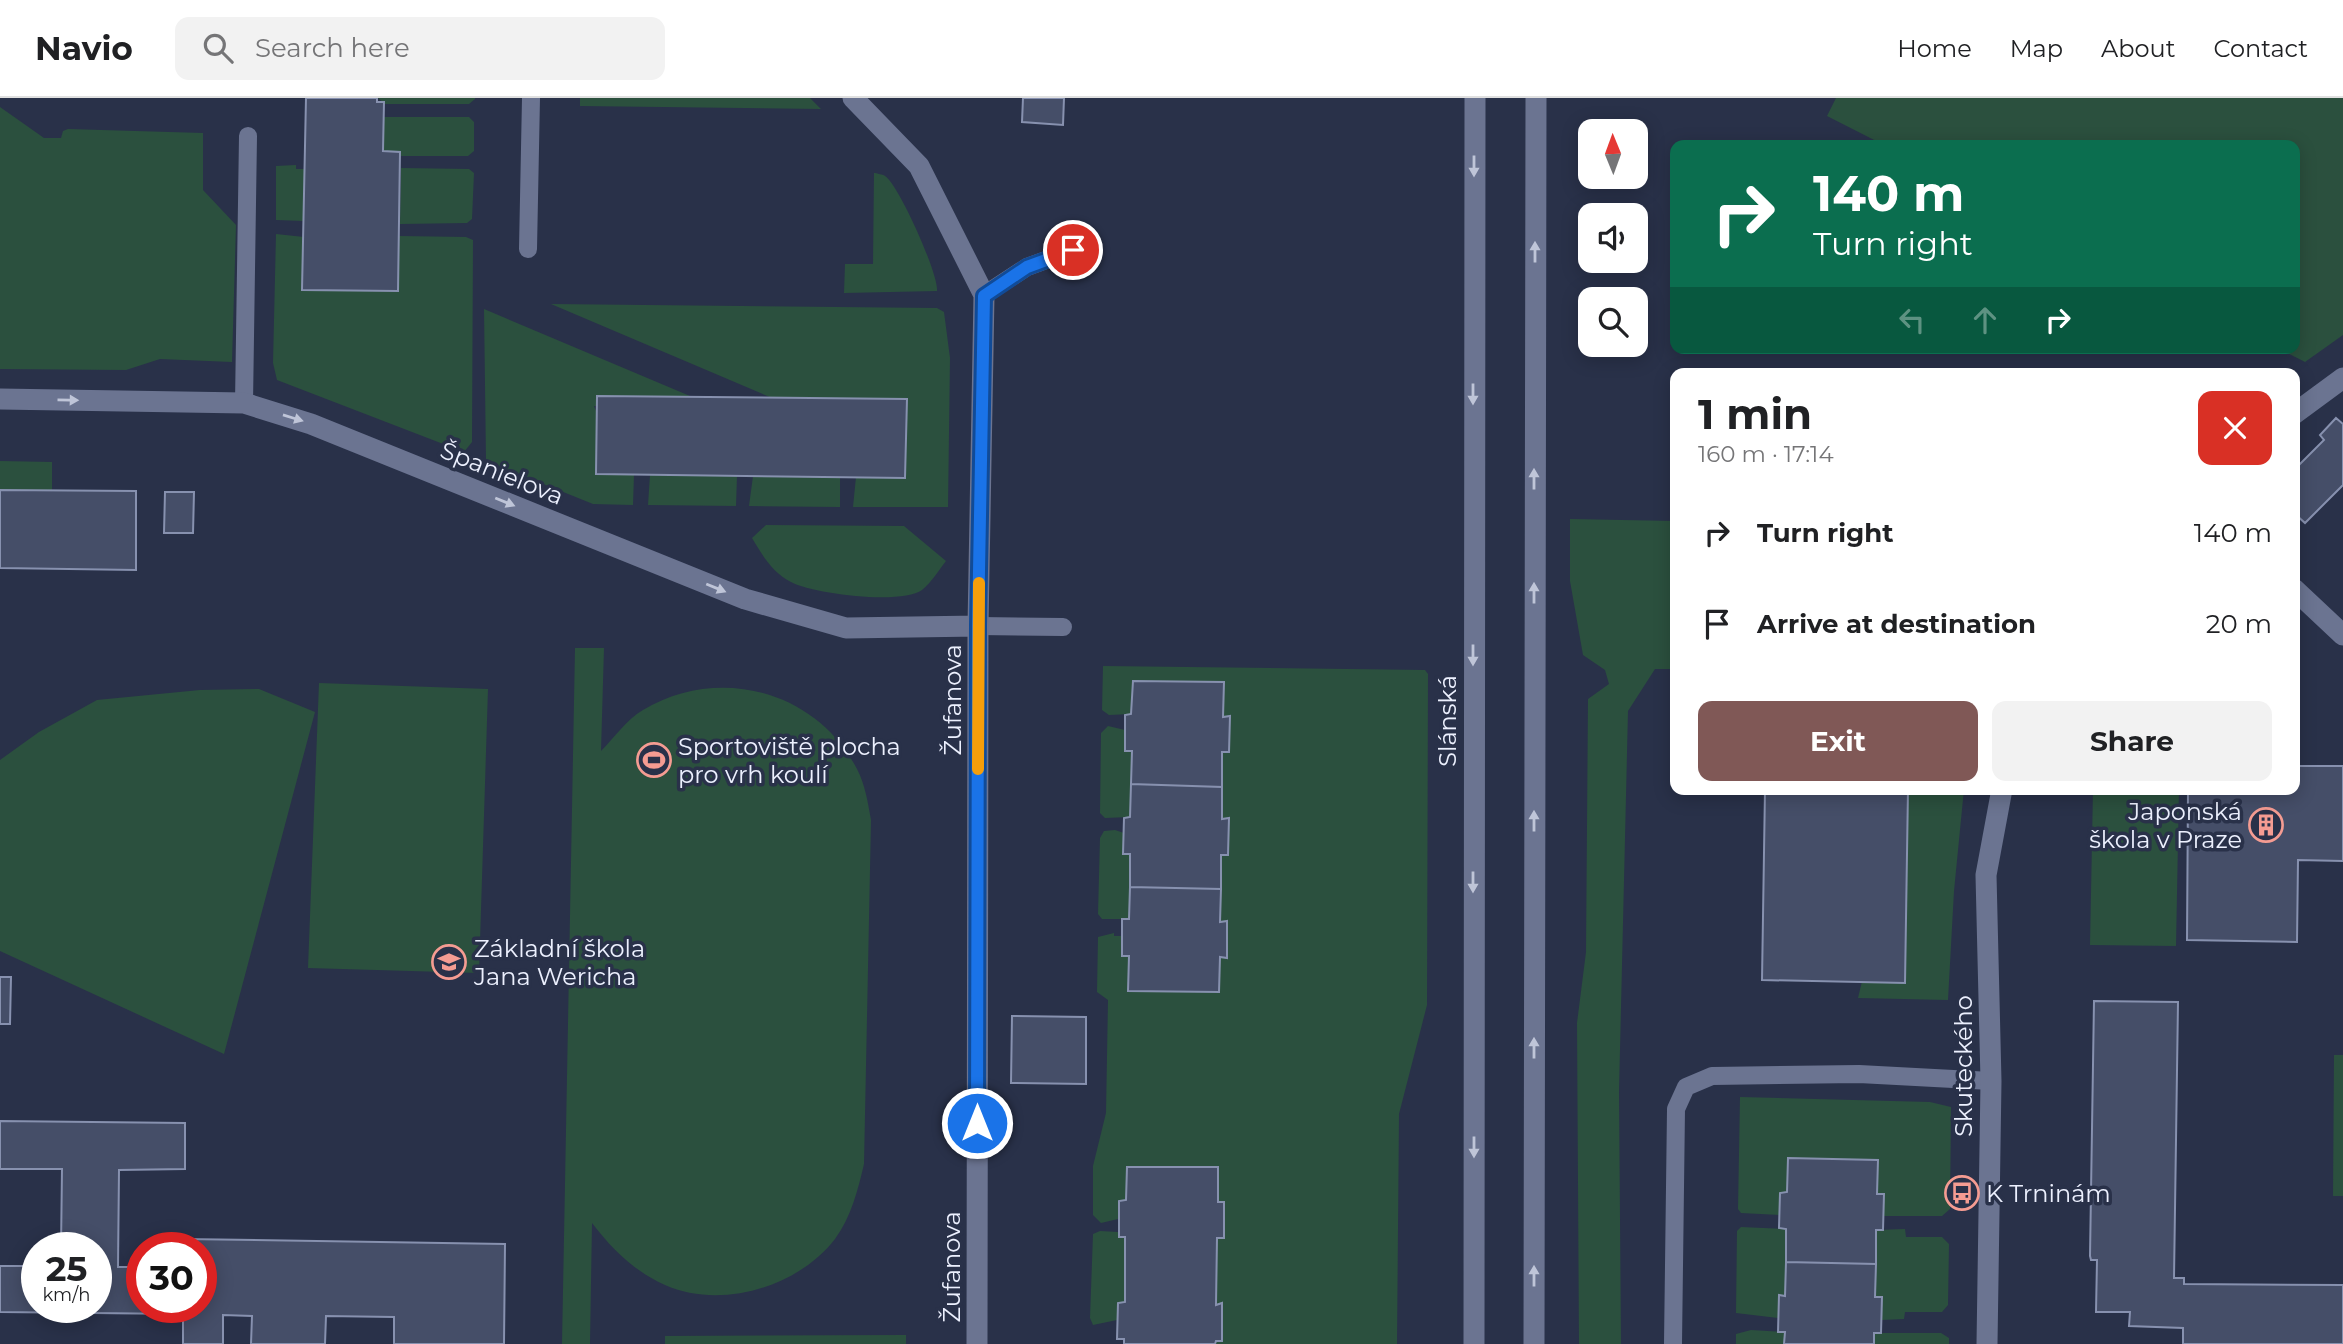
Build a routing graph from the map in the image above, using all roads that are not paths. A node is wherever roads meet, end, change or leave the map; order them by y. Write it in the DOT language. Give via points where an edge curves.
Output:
graph roads {
  1 [pos="531,98"];
  2 [pos="853,98"];
  3 [pos="1475,98"];
  4 [pos="1536,98"];
  5 [pos="248,136"];
  6 [pos="528,249"];
  7 [pos="1073,250"];
  8 [pos="984,296"];
  9 [pos="2343,378"];
  10 [pos="0,399"];
  11 [pos="244,403"];
  12 [pos="2300,410"];
  13 [pos="2300,595"];
  14 [pos="978,626"];
  15 [pos="1062,627"];
  16 [pos="2343,635"];
  17 [pos="2001,795"];
  18 [pos="1991,1081"];
  19 [pos="977,1344"];
  20 [pos="1474,1344"];
  21 [pos="1534,1344"];
  22 [pos="1673,1344"];
  23 [pos="1987,1344"];
  1 -- 6 [label="lane"];
  2 -- 8 [label="street, Žufanova" via="919,166"];
  3 -- 20 [label="street, Slánská, one-way"];
  21 -- 4 [label="street, one-way"];
  5 -- 11 [label="lane"];
  7 -- 8 [label="lane" via="1027,267"];
  8 -- 14 [label="street, Žufanova"];
  9 -- 12 [label="street"];
  10 -- 11 [label="street, Španielova, one-way"];
  11 -- 14 [label="street, Španielova, one-way" via="311,424 745,599 846,628"];
  13 -- 16 [label="street"];
  14 -- 15 [label="lane"];
  14 -- 19 [label="street, Žufanova"];
  17 -- 18 [label="street, Skuteckého" via="1986,875"];
  18 -- 22 [label="lane" via="1858,1074 1712,1076 1686,1087 1676,1109"];
  18 -- 23 [label="street, Skuteckého"];
}
